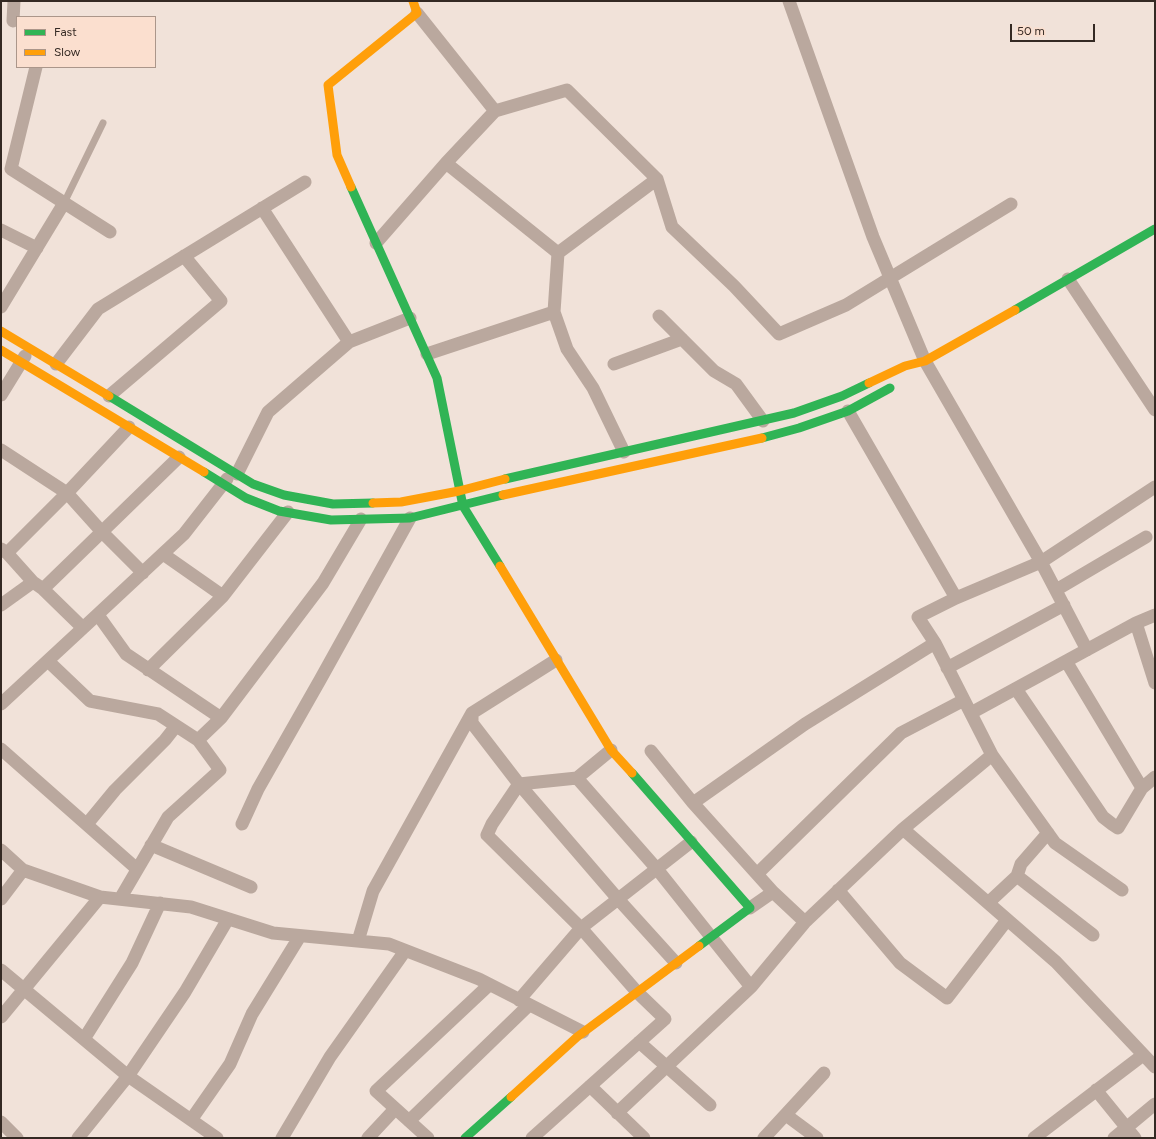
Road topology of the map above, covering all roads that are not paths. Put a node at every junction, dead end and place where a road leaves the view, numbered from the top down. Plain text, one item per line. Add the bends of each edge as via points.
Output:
1 (14, 1) edge
2 (789, 1) edge
3 (415, 7) edge
4 (10, 21) edge
5 (36, 68) edge
6 (496, 111) junction
7 (103, 123) dead end
8 (446, 163) junction
9 (657, 179) junction
10 (306, 182) dead end
11 (64, 202) junction
12 (1011, 204) dead end
13 (262, 208) junction
14 (1155, 229) edge
15 (1, 230) edge
16 (110, 232) dead end
17 (376, 243) junction
18 (37, 248) junction
19 (558, 253) junction
20 (184, 256) junction
21 (890, 278) junction
22 (1068, 279) junction
23 (1, 308) edge
24 (554, 312) junction
25 (659, 316) dead end
26 (410, 318) junction
27 (1, 331) edge
28 (682, 339) junction
29 (349, 342) junction
30 (30, 348) junction
31 (1, 350) edge
32 (426, 354) junction
33 (924, 361) junction
34 (22, 362) junction
35 (56, 364) junction
36 (614, 364) dead end
37 (911, 376) dead end
38 (899, 383) dead end
39 (1, 395) edge
40 (109, 396) junction
41 (1155, 410) edge
42 (848, 411) junction
43 (763, 421) junction
44 (129, 427) junction
45 (1, 450) edge
46 (624, 452) junction
47 (179, 457) junction
48 (234, 472) junction
49 (527, 473) junction
50 (224, 485) junction
51 (1155, 487) edge
52 (531, 488) junction
53 (459, 490) junction
54 (67, 493) junction
55 (463, 506) junction
56 (288, 512) junction
57 (410, 518) junction
58 (361, 519) junction
59 (102, 532) junction
60 (1146, 537) dead end
61 (4, 551) edge
62 (163, 554) junction
63 (1042, 562) junction
64 (143, 573) junction
65 (38, 585) junction
66 (1056, 590) junction
67 (223, 596) junction
68 (956, 598) junction
69 (1, 605) edge
70 (1064, 605) junction
71 (98, 615) junction
72 (1155, 615) edge
73 (1136, 623) junction
74 (83, 628) junction
75 (935, 643) junction
76 (1087, 650) junction
77 (556, 660) junction
78 (48, 661) junction
79 (1066, 661) junction
80 (947, 668) junction
81 (148, 670) junction
82 (1155, 683) edge
83 (1016, 689) junction
84 (964, 700) junction
85 (1, 703) edge
86 (472, 713) junction
87 (971, 713) junction
88 (220, 718) junction
89 (176, 726) junction
90 (198, 740) junction
91 (1, 749) edge
92 (611, 750) junction
93 (651, 751) dead end
94 (992, 755) junction
95 (577, 778) junction
96 (1155, 778) edge
97 (519, 784) junction
98 (1142, 788) junction
99 (693, 803) junction
100 (87, 824) junction
101 (242, 824) dead end
102 (903, 829) junction
103 (1048, 833) junction
104 (691, 842) junction
105 (151, 845) junction
106 (1, 850) edge
107 (137, 869) junction
108 (657, 869) junction
109 (23, 870) junction
110 (757, 874) junction
111 (1017, 876) junction
112 (251, 887) dead end
113 (838, 890) junction
114 (1122, 890) dead end
115 (773, 892) junction
116 (100, 897) junction
117 (1, 899) edge
118 (120, 899) junction
119 (618, 899) junction
120 (160, 903) junction
121 (988, 903) junction
122 (750, 908) junction
123 (228, 919) junction
124 (1008, 920) junction
125 (804, 922) junction
126 (581, 928) junction
127 (1093, 935) dead end
128 (300, 936) junction
129 (712, 936) junction
130 (358, 941) junction
131 (405, 951) junction
132 (676, 963) junction
133 (1, 970) edge
134 (489, 985) junction
135 (751, 987) junction
136 (24, 990) junction
137 (637, 992) junction
138 (524, 1002) junction
139 (1, 1017) edge
140 (583, 1032) junction
141 (84, 1039) junction
142 (639, 1042) junction
143 (1143, 1055) junction
144 (667, 1066) junction
145 (1155, 1067) edge
146 (824, 1073) dead end
147 (128, 1076) junction
148 (590, 1086) junction
149 (1096, 1090) junction
150 (1155, 1104) edge
151 (710, 1105) dead end
152 (395, 1109) junction
153 (618, 1113) junction
154 (786, 1115) junction
155 (191, 1120) junction
156 (409, 1121) junction
157 (1, 1122) edge
158 (1126, 1128) junction
159 (17, 1138) edge
160 (78, 1138) edge
161 (217, 1138) edge
162 (282, 1138) edge
163 (368, 1138) edge
164 (428, 1138) edge
165 (465, 1138) edge
166 (532, 1138) edge
167 (644, 1138) edge
168 (764, 1138) edge
169 (817, 1138) edge
170 (1034, 1138) edge
171 (1114, 1138) edge
172 (1135, 1138) edge

1 - 4 street
2 - 21 street
3 - 6 street
3 - 17 main road via 328,85 337,155
5 - 11 street via 11,169
6 - 8 street
6 - 9 street via 567,90
7 - 11 lane
8 - 17 street
8 - 19 street
9 - 19 street
9 - 21 street via 672,227 734,286 779,334 846,305
10 - 13 street
11 - 16 street
11 - 18 street
12 - 21 street
13 - 20 street
13 - 29 street
14 - 22 main road
15 - 18 street
17 - 26 main road
18 - 23 street
19 - 24 street
20 - 35 street via 98,309
20 - 40 street via 220,301
21 - 33 street
22 - 33 main road
22 - 41 street
24 - 32 street
24 - 46 street via 566,350 593,388
25 - 28 street
26 - 29 street
26 - 32 main road
27 - 30 main road
28 - 36 street
28 - 43 street via 714,371 736,384
29 - 48 street via 268,412
30 - 34 street
30 - 35 main road
31 - 34 main road
32 - 53 main road via 438,378
33 - 37 main road
33 - 43 main road via 905,366 842,396
33 - 63 street
34 - 39 street
34 - 44 main road
35 - 40 main road
38 - 42 main road
40 - 48 main road
42 - 52 main road via 767,437
42 - 68 street
43 - 46 main road
44 - 47 main road
44 - 54 street
45 - 54 street
46 - 49 main road
47 - 50 main road
47 - 59 street
48 - 50 street
48 - 53 main road via 254,484 284,495 333,504 401,502
49 - 52 main road
49 - 53 main road
50 - 56 main road via 246,498
50 - 62 street via 184,534
51 - 63 street
52 - 55 main road
53 - 55 main road
54 - 59 street
54 - 61 street
55 - 57 main road
55 - 77 main road
56 - 58 main road via 332,520
56 - 67 street
57 - 58 main road
57 - 101 street via 258,789
58 - 88 street via 323,583
59 - 64 street
59 - 65 street
60 - 66 street
61 - 65 street
62 - 64 street
62 - 67 street
63 - 66 street
63 - 68 street
64 - 71 street
65 - 69 street
65 - 74 street
66 - 70 street
67 - 81 street
68 - 75 street via 918,617
70 - 76 street
70 - 80 street
71 - 74 street
71 - 81 street via 126,654
72 - 73 street
73 - 76 street
73 - 82 street
74 - 78 street
75 - 80 street
75 - 99 street via 805,724
76 - 79 street
77 - 86 street
77 - 92 main road
78 - 85 street
78 - 89 street via 90,701 158,714
79 - 83 street
79 - 98 street
80 - 84 street
81 - 88 street
83 - 87 street
83 - 98 street via 1103,817 1118,828
84 - 87 street
84 - 110 street via 901,733
86 - 97 street via 472,724
86 - 130 street via 373,891
87 - 94 street
88 - 90 street
89 - 90 street
89 - 100 street via 115,790
90 - 105 street via 220,770 168,817
91 - 100 street
92 - 95 street
92 - 104 main road
93 - 99 street
94 - 102 street
94 - 103 street
95 - 97 street
95 - 108 street
96 - 98 street
97 - 119 street
97 - 126 street via 487,834
99 - 110 street
100 - 107 street
102 - 113 street
102 - 121 street
103 - 111 street via 1021,864
103 - 114 street via 1055,843
104 - 108 street
104 - 122 main road
105 - 107 street
105 - 112 street
106 - 109 street
107 - 118 street
108 - 119 street
108 - 129 street
109 - 116 street
109 - 117 street
110 - 115 street
111 - 121 street
111 - 127 street
113 - 124 street via 900,963 947,998
113 - 125 street
115 - 122 street
115 - 125 street
116 - 118 street
116 - 136 street
118 - 120 street
119 - 126 street
119 - 132 street
120 - 123 street via 191,907
120 - 141 street via 132,963
121 - 124 street
122 - 129 main road
123 - 128 street via 273,933
123 - 147 street via 185,992
124 - 143 street via 1056,962
125 - 135 street
126 - 137 street
126 - 138 street
128 - 130 street
128 - 155 street via 252,1014 230,1064
129 - 132 main road
129 - 135 street
130 - 131 street via 389,944
131 - 134 street
131 - 162 street via 330,1057
132 - 137 main road
133 - 136 street
134 - 138 street
134 - 152 street via 376,1091
135 - 144 street
136 - 139 street
136 - 141 street
137 - 140 main road
137 - 142 street via 665,1019
138 - 140 street
138 - 156 street
140 - 165 main road
141 - 147 street
142 - 144 street
142 - 148 street
143 - 145 street
143 - 149 street
144 - 151 street
144 - 153 street
146 - 154 street
147 - 155 street
147 - 160 street
148 - 153 street
148 - 166 street
149 - 158 street
149 - 170 street
150 - 158 street
152 - 156 street
152 - 163 street
153 - 167 street
154 - 168 street
154 - 169 street
155 - 161 street
156 - 164 street
157 - 159 street
158 - 171 street
158 - 172 street

